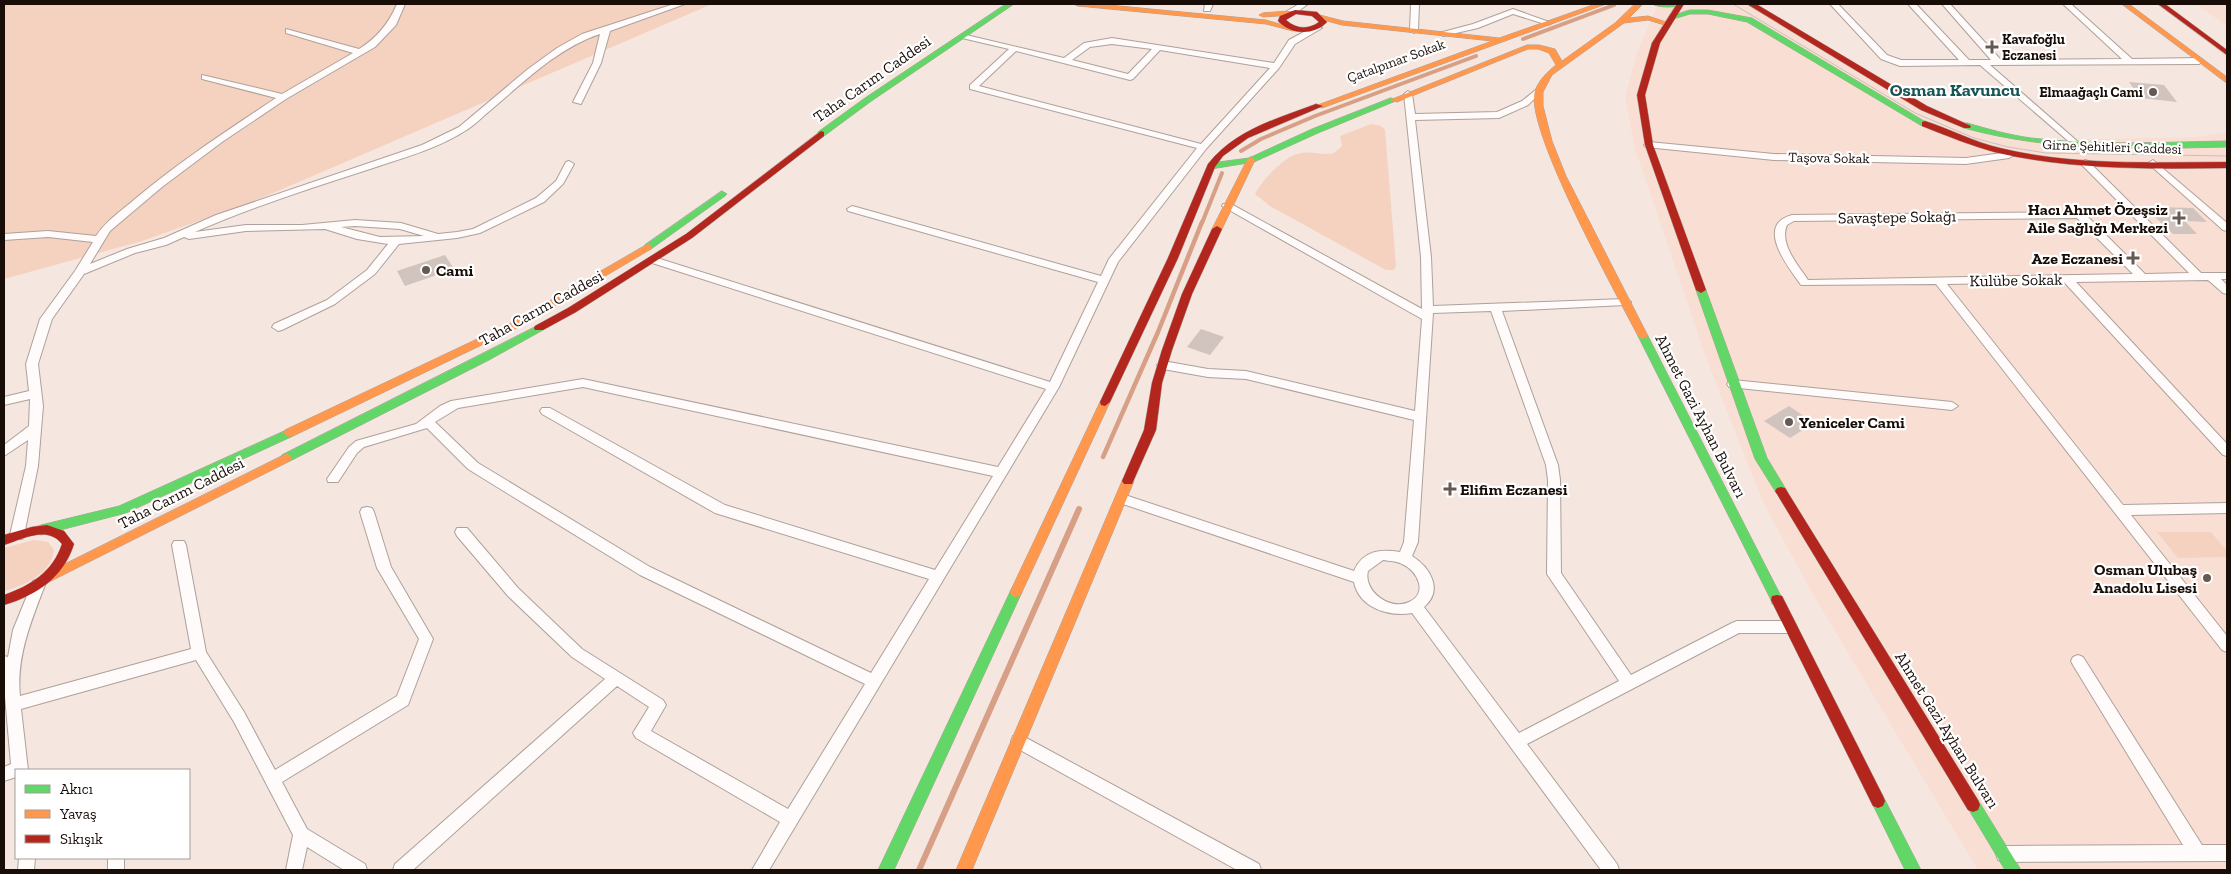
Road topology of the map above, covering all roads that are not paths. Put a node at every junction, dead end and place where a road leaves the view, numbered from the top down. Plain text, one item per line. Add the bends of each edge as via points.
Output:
1 (401, 4) edge
2 (681, 4) edge
3 (1010, 4) edge
4 (1078, 4) edge
5 (1153, 4) edge
6 (1304, 4) edge
7 (1311, 4) edge
8 (1415, 4) edge
9 (1602, 4) edge
10 (1639, 4) edge
11 (1656, 4) edge
12 (1680, 4) edge
13 (1751, 4) edge
14 (1834, 4) edge
15 (1912, 4) edge
16 (1946, 4) edge
17 (2068, 4) edge
18 (2126, 4) edge
19 (2160, 4) edge
20 (1208, 6) edge
21 (983, 8) dead end
22 (1290, 13) junction
23 (1670, 20) junction
24 (1318, 22) junction
25 (1622, 22) junction
26 (1548, 23) junction
27 (606, 28) junction
28 (1293, 28) junction
29 (1414, 30) junction
30 (290, 31) dead end
31 (1443, 33) junction
32 (964, 36) junction
33 (1502, 39) junction
34 (1292, 42) junction
35 (1158, 47) junction
36 (1015, 48) junction
37 (1478, 48) junction
38 (360, 52) junction
39 (2227, 53) edge
40 (906, 59) dead end
41 (1065, 61) junction
42 (2199, 61) junction
43 (1999, 62) junction
44 (2130, 62) junction
45 (1967, 63) junction
46 (1983, 63) junction
47 (1560, 65) junction
48 (1276, 66) junction
49 (2209, 68) junction
50 (205, 77) dead end
51 (2227, 81) edge
52 (1538, 91) junction
53 (1408, 94) junction
54 (2227, 94) edge
55 (283, 97) junction
56 (578, 102) dead end
57 (1410, 117) junction
58 (2227, 138) edge
59 (2074, 143) junction
60 (2211, 144) junction
61 (2227, 144) edge
62 (1648, 145) junction
63 (1203, 147) junction
64 (2009, 155) junction
65 (1251, 160) junction
66 (2085, 163) junction
67 (2153, 163) junction
68 (569, 164) dead end
69 (2227, 165) edge
70 (1188, 166) junction
71 (1211, 166) junction
72 (730, 188) dead end
73 (1227, 206) junction
74 (852, 209) dead end
75 (324, 226) junction
76 (2227, 228) edge
77 (4, 237) edge
78 (438, 237) junction
79 (100, 240) junction
80 (162, 242) junction
81 (395, 242) junction
82 (653, 260) junction
83 (80, 272) junction
84 (2227, 276) edge
85 (2199, 277) junction
86 (2212, 277) junction
87 (2143, 278) junction
88 (2068, 279) junction
89 (1104, 280) junction
90 (1939, 281) junction
91 (1805, 283) joint
92 (2227, 291) edge
93 (1625, 302) junction
94 (1495, 307) junction
95 (1428, 314) junction
96 (278, 327) dead end
97 (1163, 365) junction
98 (1733, 384) junction
99 (1053, 387) junction
100 (36, 393) junction
101 (4, 401) edge
102 (1952, 406) dead end
103 (546, 411) dead end
104 (1420, 417) junction
105 (428, 422) junction
106 (35, 428) junction
107 (4, 451) edge
108 (2227, 452) edge
109 (1002, 473) junction
110 (333, 479) dead end
111 (1122, 499) junction
112 (2227, 508) edge
113 (2120, 510) junction
114 (368, 512) dead end
115 (41, 530) junction
116 (462, 532) dead end
117 (17, 535) junction
118 (4, 540) edge
119 (178, 545) dead end
120 (1405, 558) junction
121 (938, 576) junction
122 (1359, 578) junction
123 (43, 581) junction
124 (4, 600) edge
125 (1415, 606) junction
126 (1790, 627) junction
127 (2227, 646) edge
128 (199, 653) junction
129 (2078, 661) dead end
130 (4, 662) edge
131 (616, 678) junction
132 (10, 682) junction
133 (873, 682) junction
134 (1629, 684) junction
135 (13, 705) junction
136 (1019, 741) junction
137 (1514, 743) junction
138 (20, 769) edge
139 (272, 780) junction
140 (790, 819) junction
141 (301, 834) junction
142 (2197, 853) junction
143 (2227, 853) edge
144 (2004, 854) junction
145 (294, 870) edge
146 (359, 870) edge
147 (401, 870) edge
148 (760, 870) edge
149 (886, 870) edge
150 (964, 870) edge
151 (1253, 870) edge
152 (1611, 870) edge
153 (1913, 870) edge
154 (2013, 870) edge

1 - 38 street via 392,23 372,45
2 - 27 street
3 - 32 main road, Taha Carım Caddesi
4 - 28 main road via 1266,22
5 - 20 main road
6 - 22 street
7 - 24 street
8 - 29 street
9 - 26 main road, Çatalpınar Sokak
10 - 25 main road
11 - 12 main road, Ahmet Gazi Ayhan Bulvarı
12 - 23 main road, Ahmet Gazi Ayhan Bulvarı
13 - 59 main road, Girne Şehitleri Caddesi via 1902,96 1945,118 2015,139
14 - 45 street via 1890,60 1900,63
15 - 45 street
16 - 43 street
17 - 44 street
18 - 42 main road
19 - 39 main road
20 - 22 main road via 1266,15
21 - 40 main road, Taha Carım Caddesi via 980,13
22 - 24 main road via 1302,11
22 - 28 main road via 1282,21
23 - 25 main road via 1648,18
23 - 62 main road, Ahmet Gazi Ayhan Bulvarı via 1656,43 1641,95
23 - 64 main road, Girne Şehitleri Caddesi via 1684,13 1707,12 1746,19 1914,119 1966,142
24 - 28 main road via 1306,30
24 - 29 main road
24 - 34 street
24 - 37 main road
25 - 47 main road
26 - 31 street via 1513,11 1475,26
26 - 33 main road, Çatalpınar Sokak
27 - 56 street via 597,63
27 - 80 street via 560,50 462,129 433,143 228,214
28 - 34 street
29 - 31 main road
30 - 38 street
31 - 33 main road
32 - 36 street
32 - 82 main road, Taha Carım Caddesi via 866,99 689,236
33 - 37 main road, Çatalpınar Sokak
34 - 48 street
35 - 41 street via 1112,41 1087,45
35 - 41 street via 1130,76
35 - 48 street
36 - 41 street
36 - 63 street via 973,87
37 - 71 main road, Çatalpınar Sokak via 1276,122 1229,145
38 - 55 street
42 - 44 street
42 - 49 main road
43 - 44 street
43 - 46 street
45 - 46 street
46 - 59 street
47 - 52 main road via 1543,80
47 - 53 main road via 1552,51 1527,47
48 - 63 street
49 - 51 main road
49 - 54 main road via 2218,88
50 - 55 street
52 - 57 street via 1525,103 1499,115
52 - 93 main road, Ahmet Gazi Ayhan Bulvarı via 1549,142
53 - 57 street
53 - 65 main road
55 - 79 street via 158,185 106,229
57 - 95 street via 1426,257
58 - 60 main road
59 - 60 main road, Girne Şehitleri Caddesi
60 - 61 main road, Girne Şehitleri Caddesi
62 - 64 street, Taşova Sokak via 1774,157 1966,161
62 - 98 main road, Ahmet Gazi Ayhan Bulvarı
63 - 70 street
64 - 66 main road, Girne Şehitleri Caddesi via 2048,162
65 - 71 main road
65 - 73 main road
66 - 67 main road, Girne Şehitleri Caddesi
66 - 85 street
67 - 69 main road, Girne Şehitleri Caddesi
67 - 76 street
68 - 78 street via 560,182 540,200 476,231
70 - 71 street
70 - 89 street via 1113,260
71 - 149 main road, Çatalpınar Sokak via 1174,258
72 - 115 main road, Taha Carım Caddesi via 654,243 515,325 122,510
73 - 95 street
73 - 97 main road
74 - 89 street
75 - 78 street via 354,222 401,226
75 - 80 street via 246,228
75 - 81 street via 369,240
77 - 79 street via 48,234
78 - 81 street
79 - 83 street
80 - 83 street
81 - 96 street via 372,272 338,297
82 - 99 street
82 - 123 main road, Taha Carım Caddesi via 485,358
83 - 100 street via 46,319 32,364
84 - 86 street, Kulübe Sokak
85 - 86 street, Kulübe Sokak
85 - 87 street, Kulübe Sokak
86 - 92 street
87 - 88 street, Kulübe Sokak
87 - 91 street, Savaştepe Sokağı via 2080,215 1792,218 1781,226 1780,236
88 - 90 street, Kulübe Sokak
88 - 108 street
89 - 99 street
90 - 91 street, Kulübe Sokak
90 - 113 street
93 - 94 street
93 - 126 main road, Ahmet Gazi Ayhan Bulvarı
94 - 95 street
94 - 134 street via 1552,465 1554,574
95 - 104 street
97 - 104 street via 1208,373 1246,375
97 - 111 main road via 1150,430
98 - 102 street
98 - 144 main road, Ahmet Gazi Ayhan Bulvarı via 1760,459
99 - 109 street
100 - 101 street
100 - 106 street
103 - 121 street via 720,509
104 - 120 street via 1411,542
105 - 109 street via 444,409 468,400 583,383
105 - 110 street via 410,431 360,444 352,450
105 - 133 street via 473,466 645,571
106 - 107 street
106 - 117 street via 32,466
109 - 121 street
111 - 122 street
111 - 136 main road
112 - 113 street
113 - 127 street
114 - 139 street via 384,568 426,639 403,700
115 - 117 main road, Taha Carım Caddesi
115 - 123 main road via 60,534 68,544 64,560
116 - 131 street via 513,592 577,653
117 - 118 main road, Taha Carım Caddesi
119 - 128 street
120 - 122 street via 1389,555 1374,558 1366,563
120 - 125 street via 1416,564 1428,580 1425,598
121 - 133 street
122 - 125 street via 1361,587 1375,602 1397,609
123 - 124 main road, Taha Carım Caddesi
123 - 132 street via 20,630
125 - 137 street
126 - 134 street via 1736,627
126 - 153 main road, Ahmet Gazi Ayhan Bulvarı
128 - 135 street
128 - 139 street via 239,717
129 - 142 street
130 - 132 street
131 - 140 street via 658,705 641,733
131 - 147 street
132 - 135 street
133 - 140 street
134 - 137 street
135 - 138 street
136 - 150 main road
136 - 151 street
137 - 152 street
139 - 141 street
140 - 148 street
141 - 145 street
141 - 146 street
142 - 143 street
142 - 144 street
144 - 154 main road, Ahmet Gazi Ayhan Bulvarı

